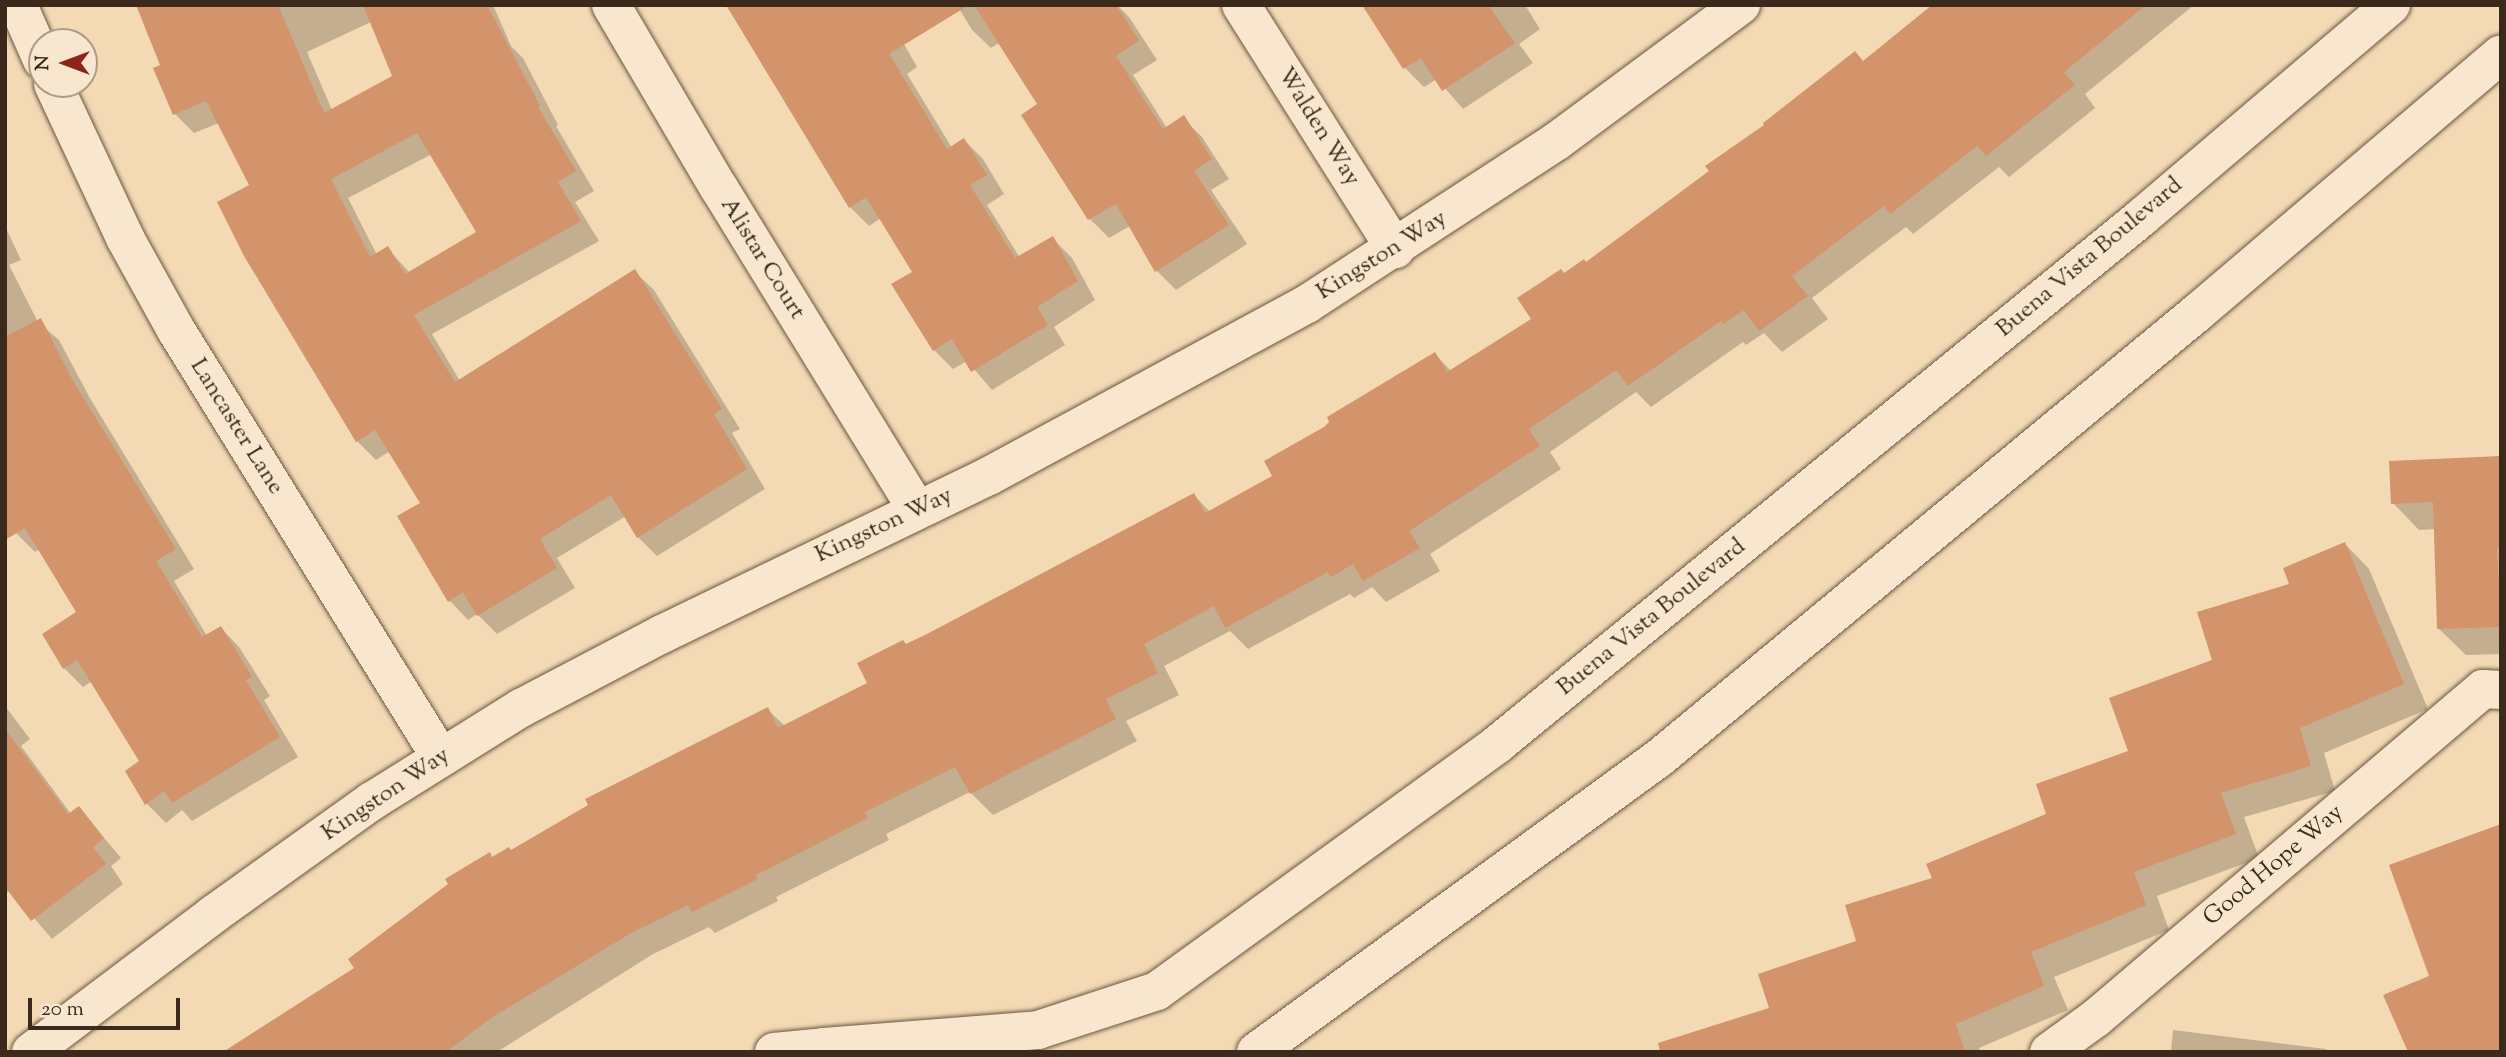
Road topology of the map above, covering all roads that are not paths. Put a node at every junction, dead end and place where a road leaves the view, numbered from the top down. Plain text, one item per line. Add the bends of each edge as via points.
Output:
1 (18, 5) edge
2 (611, 5) edge
3 (1241, 5) edge
4 (1741, 5) edge
5 (2391, 5) edge
6 (28, 28) edge
7 (2501, 54) edge
8 (60, 98) edge
9 (1395, 248) junction
10 (917, 510) junction
11 (2501, 690) edge
12 (441, 758) junction
13 (2097, 1035) edge
14 (836, 1049) edge
15 (31, 1052) edge
16 (774, 1052) edge
17 (1256, 1052) edge
18 (2049, 1052) edge

1 - 6 street
2 - 10 street, Alistar Court
3 - 9 street, Walden Way
4 - 9 street, Kingston Way via 1556,141
5 - 14 street, Buena Vista Boulevard via 2141,217 1499,743 1157,991 1038,1030
7 - 17 street via 2197,313 1658,759
8 - 12 street, Lancaster Lane via 125,238 176,330
9 - 10 street, Kingston Way via 1307,304 1136,398
10 - 12 street, Kingston Way via 662,634 521,708
11 - 13 street, Good Hope Way via 2483,689
12 - 15 street, Kingston Way via 372,801 214,914
13 - 18 street, Good Hope Way
14 - 16 street, Buena Vista Boulevard

